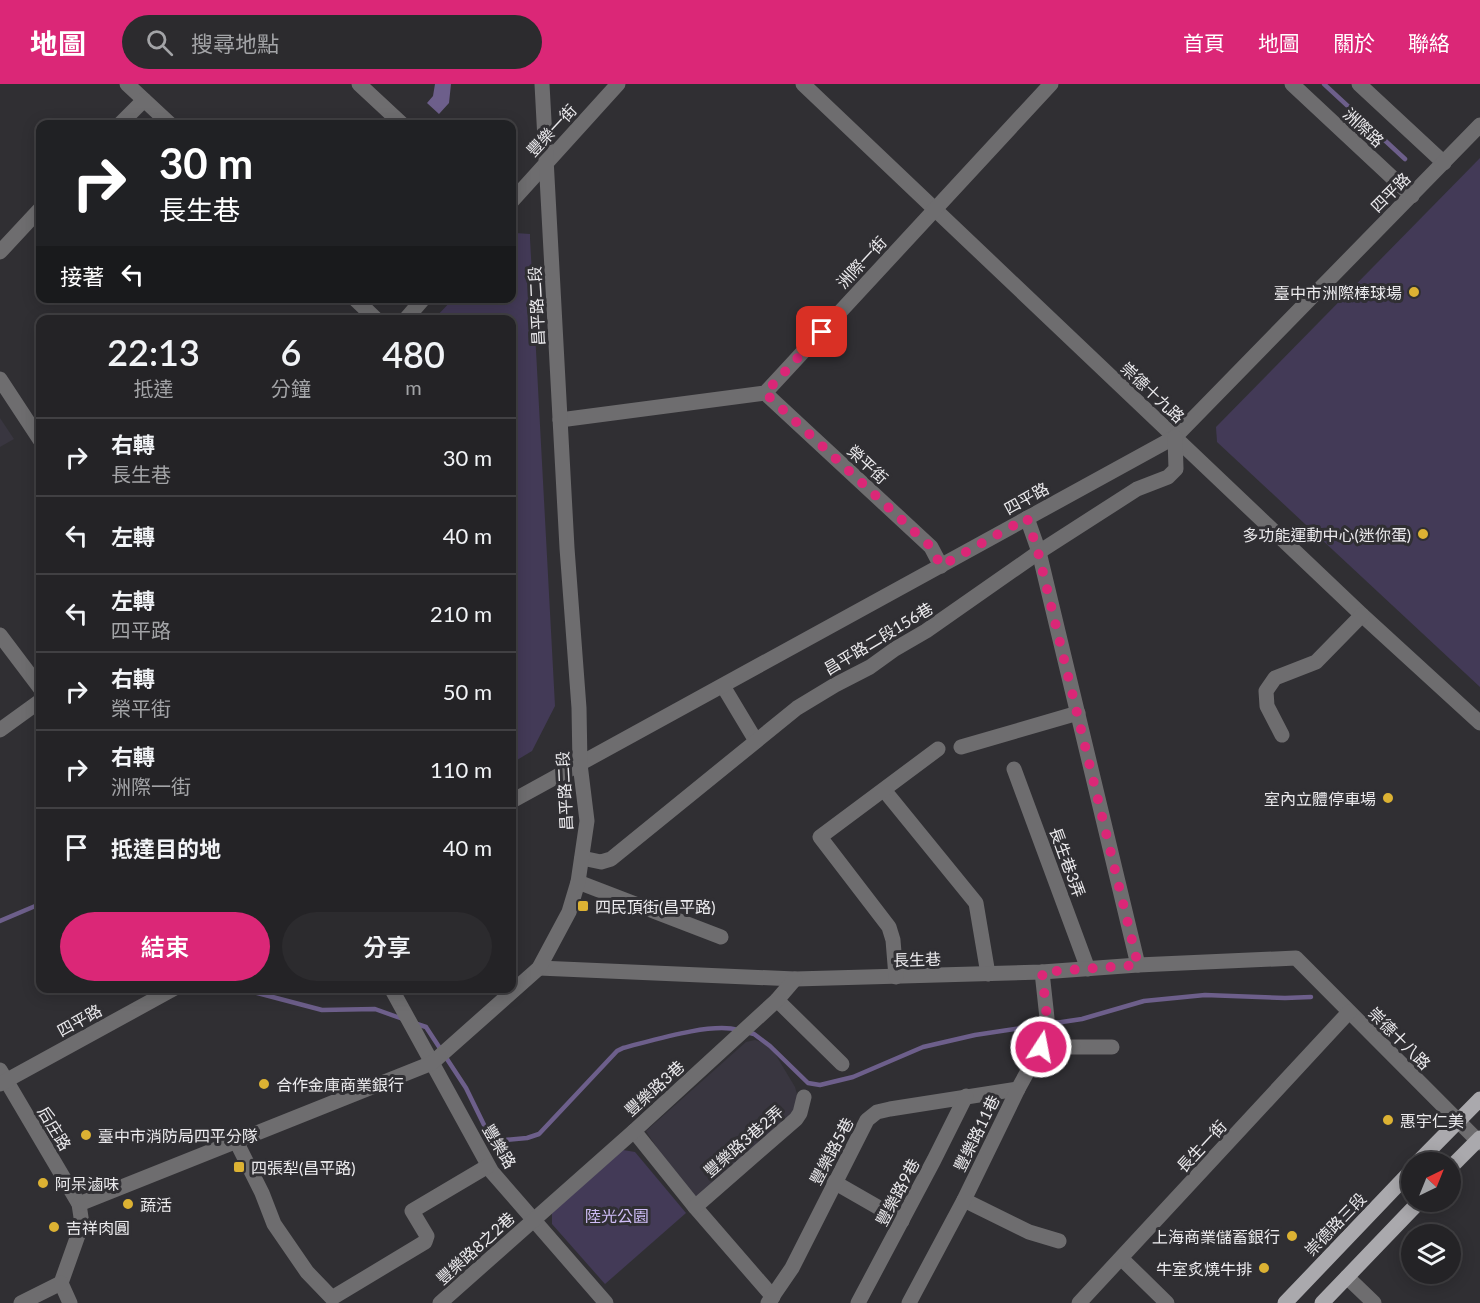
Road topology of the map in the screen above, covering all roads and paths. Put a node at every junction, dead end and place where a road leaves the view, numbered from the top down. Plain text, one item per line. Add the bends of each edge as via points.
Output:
1 (127, 84) edge
2 (358, 84) edge
3 (542, 84) edge
4 (618, 84) edge
5 (803, 84) edge
6 (1051, 84) edge
7 (1292, 84) edge
8 (1359, 84) edge
9 (144, 100) junction
10 (124, 120) edge
11 (166, 120) edge
12 (398, 120) edge
13 (1480, 125) edge
14 (547, 161) junction
15 (1444, 163) junction
16 (516, 196) edge
17 (1412, 196) junction
18 (934, 209) junction
19 (36, 213) edge
20 (0, 252) edge
21 (359, 303) edge
22 (420, 303) edge
23 (372, 315) edge
24 (409, 315) edge
25 (0, 379) edge
26 (765, 393) junction
27 (560, 420) junction
28 (36, 434) edge
29 (1175, 437) junction
30 (1027, 518) junction
31 (1038, 552) junction
32 (941, 566) junction
33 (1362, 615) junction
34 (0, 635) edge
35 (36, 683) edge
36 (723, 686) junction
37 (36, 704) edge
38 (1078, 713) junction
39 (1480, 723) edge
40 (0, 730) edge
41 (1282, 735) dead end
42 (756, 741) junction
43 (961, 747) dead end
44 (938, 749) dead end
45 (580, 764) junction
46 (1014, 769) dead end
47 (884, 790) junction
48 (516, 799) edge
49 (582, 858) junction
50 (578, 882) junction
51 (722, 937) dead end
52 (1296, 958) joint
53 (1138, 965) junction
54 (539, 968) junction
55 (1088, 969) junction
56 (1042, 972) junction
57 (988, 974) junction
58 (896, 977) junction
59 (795, 979) junction
60 (516, 988) edge
61 (165, 993) edge
62 (394, 993) edge
63 (511, 993) edge
64 (777, 1000) junction
65 (1349, 1012) junction
66 (1041, 1047) junction
67 (1112, 1047) dead end
68 (432, 1063) junction
69 (842, 1064) dead end
70 (2, 1078) edge
71 (1018, 1089) junction
72 (966, 1096) junction
73 (804, 1097) dead end
74 (1480, 1099) edge
75 (1458, 1121) junction
76 (634, 1131) junction
77 (1479, 1140) edge
78 (236, 1141) junction
79 (1428, 1152) edge
80 (1461, 1157) edge
81 (488, 1166) junction
82 (834, 1182) junction
83 (1401, 1182) edge
84 (964, 1200) junction
85 (79, 1204) junction
86 (695, 1207) junction
87 (1409, 1212) edge
88 (533, 1221) junction
89 (902, 1221) junction
90 (1059, 1241) dead end
91 (1122, 1259) junction
92 (1347, 1277) junction
93 (61, 1283) junction
94 (770, 1300) edge
95 (21, 1303) edge
96 (70, 1303) edge
97 (440, 1303) edge
98 (606, 1303) edge
99 (858, 1303) edge
100 (909, 1303) edge
101 (1079, 1303) edge
102 (1167, 1303) edge
103 (1285, 1303) edge
104 (1322, 1303) edge
105 (1374, 1303) edge

1 - 9 street
2 - 12 street
3 - 14 street, 昌平路二段
4 - 14 street, 豐樂一街
5 - 18 street, 崇德十九路
6 - 18 street, 洲際一街
7 - 17 street, 洲際路
8 - 15 street, 洲際路
9 - 10 street
9 - 11 street
13 - 15 street, 四平路
14 - 16 street, 豐樂一街
14 - 27 street, 昌平路二段
15 - 17 street, 四平路
17 - 29 street, 四平路
18 - 26 street, 洲際一街
18 - 29 street, 崇德十九路
19 - 20 street
21 - 23 street
22 - 24 street
25 - 28 street
26 - 27 street
26 - 32 street, 榮平街 via 931,547
27 - 45 street, 昌平路二段
29 - 30 street, 四平路
29 - 31 street, 昌平路二段156巷 via 1176,469 1168,477 1137,489
29 - 33 street, 崇德十九路
30 - 31 street
30 - 32 street, 四平路
31 - 38 street
31 - 42 street, 昌平路二段156巷 via 926,631 797,708
32 - 36 street, 四平路
33 - 39 street, 崇德十九路
33 - 41 street via 1316,662 1275,678 1266,691 1267,706
34 - 35 street
36 - 42 street
36 - 45 street, 四平路
37 - 40 street
38 - 43 street
38 - 53 street
42 - 49 street, 昌平路二段156巷 via 611,859 601,862
44 - 47 street
45 - 48 street, 四平路
45 - 49 street, 昌平路二段 via 587,821
46 - 55 street, 長生巷3弄
47 - 57 street via 976,903
47 - 58 street via 820,837 889,927
49 - 50 street, 昌平路二段
50 - 51 street
50 - 54 street, 昌平路二段 via 569,912
52 - 53 street, 長生巷
52 - 65 street, 崇德十八路
53 - 55 street, 長生巷
54 - 59 street, 長生巷
54 - 60 street, 昌平路二段
55 - 56 street, 長生巷
56 - 57 street, 長生巷
56 - 66 street, 豐樂路11巷 via 1047,1018
57 - 58 street, 長生巷
58 - 59 street, 長生巷
59 - 64 street, 豐樂路3巷
61 - 70 street, 四平路
62 - 68 street, 豐樂路
63 - 68 street, 昌平路二段
64 - 69 street
64 - 76 street, 豐樂路3巷
65 - 75 street, 崇德十八路
65 - 91 street, 長生一街
66 - 67 street
66 - 71 street, 豐樂路11巷
68 - 78 street, 昌平路二段
68 - 81 street, 豐樂路
70 - 85 street, 后庄路
71 - 72 street, 豐樂路5巷
71 - 84 street, 豐樂路11巷
72 - 82 street, 豐樂路5巷 via 878,1112 867,1120
72 - 89 street, 豐樂路9巷
73 - 86 street, 豐樂路3巷2弄 via 796,1119
74 - 75 main road
75 - 77 street, 崇德十八路
75 - 79 main road
76 - 86 street
76 - 88 street, 豐樂路3巷
77 - 80 main road
78 - 81 street via 274,1224 307,1272 332,1298 425,1242 427,1236 412,1211
78 - 85 street, 昌平路二段
81 - 88 street, 豐樂路
82 - 89 street
82 - 94 street, 豐樂路5巷 via 792,1268
83 - 103 main road, 崇德路三段
84 - 90 street via 1029,1232
84 - 100 street, 豐樂路11巷
85 - 93 street via 82,1224
86 - 94 street
87 - 92 main road
88 - 97 street, 豐樂路8之2巷
88 - 98 street, 豐樂路
89 - 99 street, 豐樂路9巷
91 - 101 street, 長生一街
91 - 102 street
92 - 104 main road
92 - 105 street
93 - 95 street
93 - 96 street

